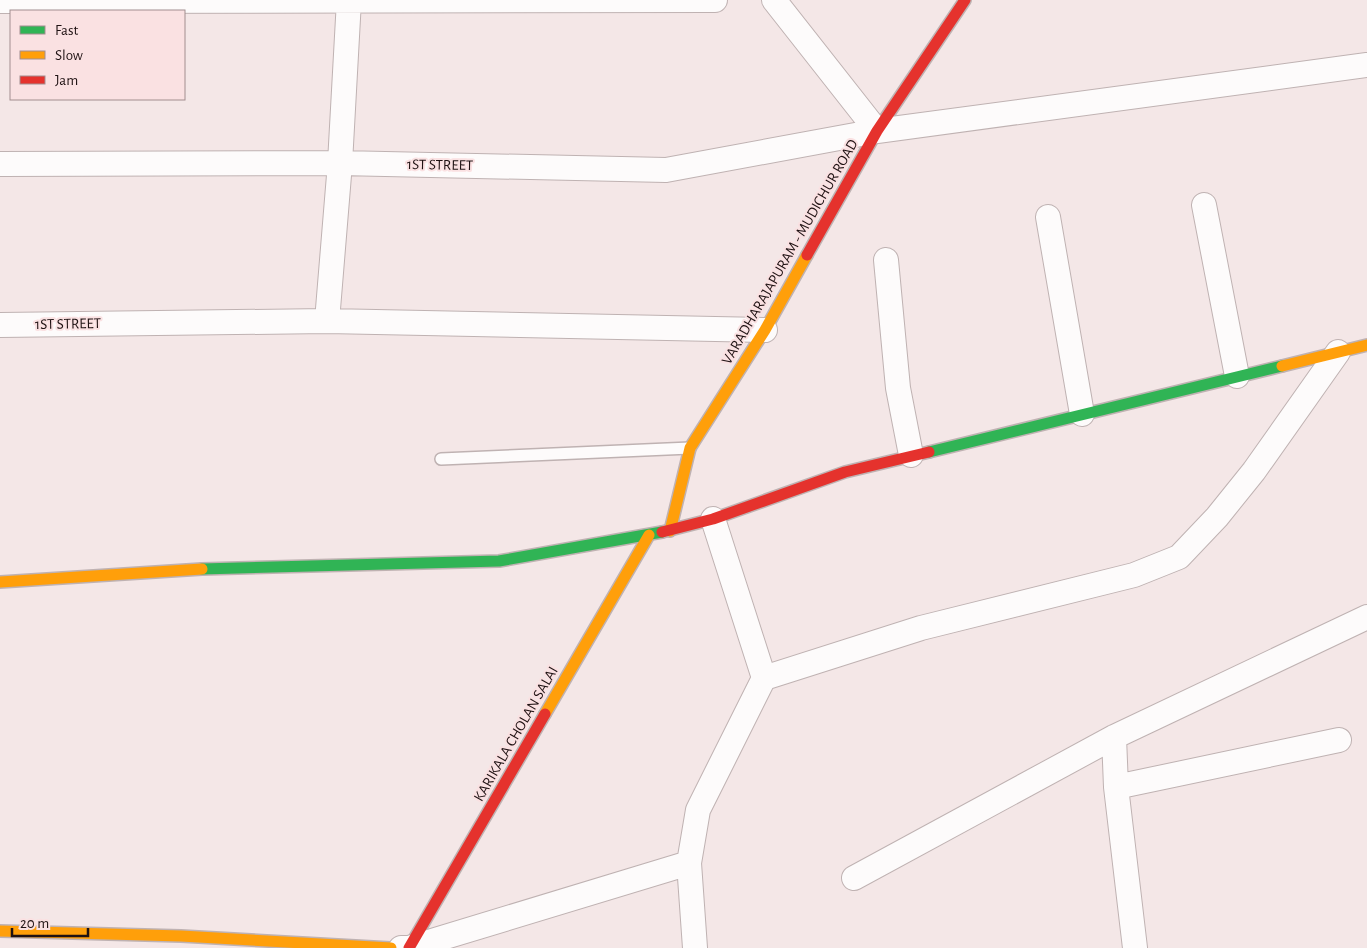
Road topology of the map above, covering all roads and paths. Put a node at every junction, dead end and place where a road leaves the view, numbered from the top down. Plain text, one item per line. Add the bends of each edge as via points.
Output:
1 (349, 0) edge
2 (715, 0) edge
3 (774, 0) edge
4 (965, 0) edge
5 (0, 1) edge
6 (479, 1) edge
7 (1367, 65) edge
8 (877, 131) junction
9 (340, 163) junction
10 (0, 164) edge
11 (1204, 205) dead end
12 (1048, 217) dead end
13 (886, 260) dead end
14 (327, 321) junction
15 (0, 325) edge
16 (765, 330) junction
17 (1367, 345) edge
18 (1338, 352) junction
19 (1237, 376) junction
20 (1082, 414) junction
21 (690, 448) junction
22 (912, 455) junction
23 (441, 459) dead end
24 (713, 519) junction
25 (670, 531) junction
26 (649, 535) junction
27 (0, 582) edge
28 (1367, 617) edge
29 (764, 678) junction
30 (1114, 737) junction
31 (1339, 740) dead end
32 (1116, 787) junction
33 (689, 863) junction
34 (854, 878) dead end
35 (0, 931) edge
36 (181, 942) edge
37 (391, 948) edge
38 (401, 948) edge
39 (409, 948) edge
40 (695, 948) edge
41 (1135, 948) edge

1 - 5 street
1 - 6 street
1 - 9 street
2 - 6 street
3 - 8 street
4 - 8 street, VARADHARAJAPURAM - MUDICHUR ROAD
7 - 8 street, 1ST STREET
8 - 9 street, 1ST STREET via 666,170
8 - 16 street, VARADHARAJAPURAM - MUDICHUR ROAD
9 - 10 street, 1ST STREET
9 - 14 street
11 - 19 street
12 - 20 street
13 - 22 street via 898,388
14 - 15 street, 1ST STREET
14 - 16 street, 1ST STREET
16 - 21 street, VARADHARAJAPURAM - MUDICHUR ROAD
17 - 18 street
18 - 19 street
18 - 29 street via 1254,471 1179,557 1134,575 921,628
19 - 20 street
20 - 22 street
21 - 23 lane
21 - 25 street, VARADHARAJAPURAM - MUDICHUR ROAD
22 - 24 street via 845,472
24 - 25 street
24 - 29 street
25 - 26 street
26 - 27 street via 500,561 231,567
26 - 39 street, KARIKALA CHOLAN SALAI
28 - 30 street
29 - 33 street via 698,810
30 - 32 street
30 - 34 street
31 - 32 street
32 - 41 street
33 - 39 street
33 - 40 street
35 - 36 street
36 - 37 street
38 - 39 street

